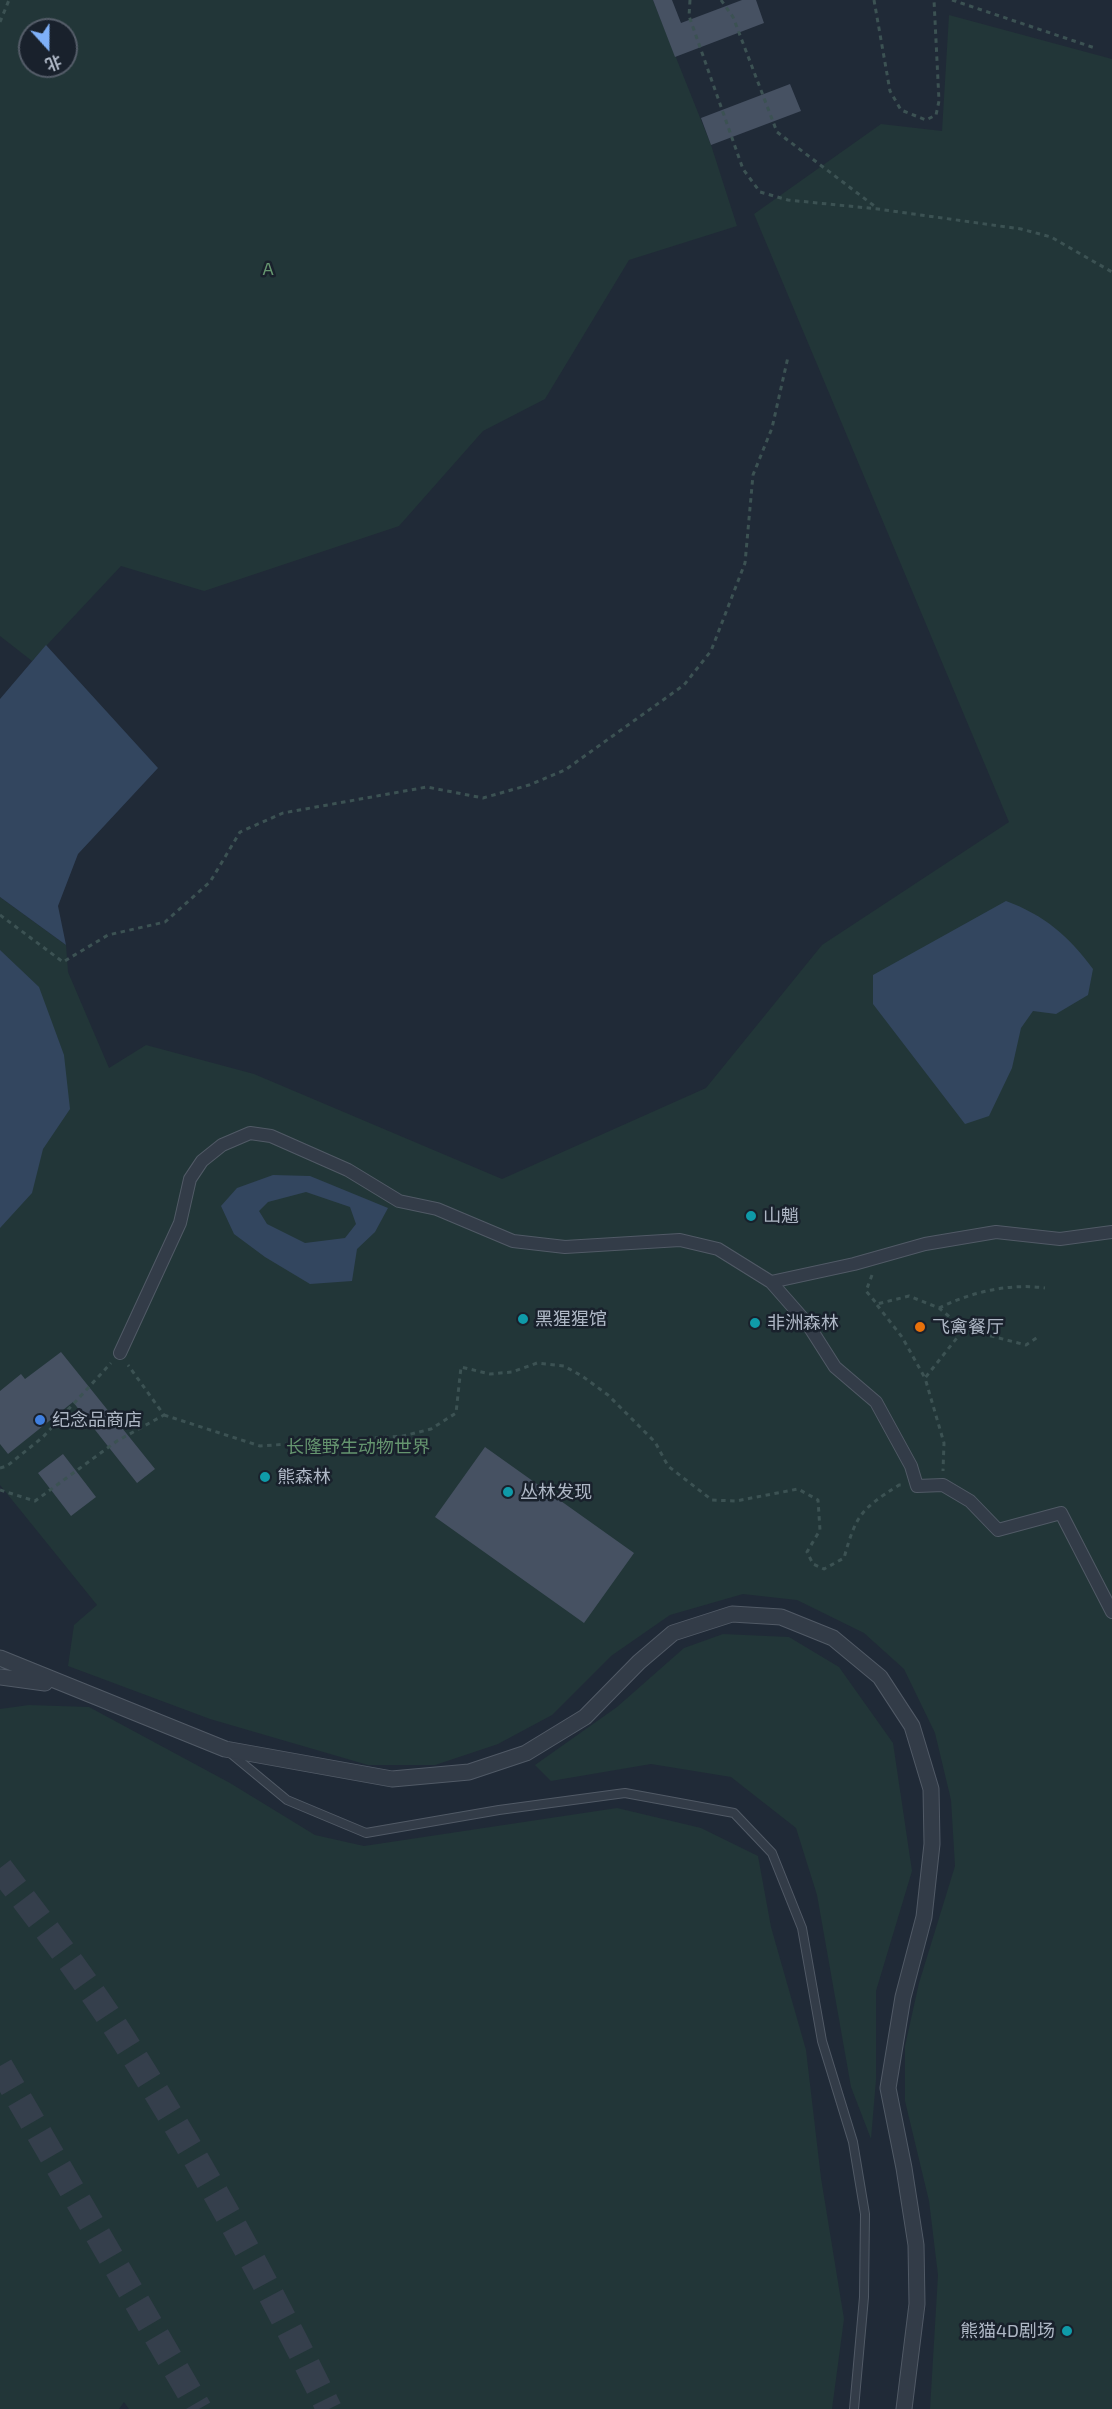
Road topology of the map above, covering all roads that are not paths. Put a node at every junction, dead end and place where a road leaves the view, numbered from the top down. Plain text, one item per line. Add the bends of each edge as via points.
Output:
1 (1112, 1232) edge
2 (771, 1282) junction
3 (120, 1353) road end
4 (1112, 1612) edge
5 (0, 1658) edge
6 (0, 1677) edge
7 (66, 1686) junction
8 (225, 1749) junction
9 (854, 2409) edge
10 (904, 2409) edge

1 - 2 street via 1060,1239 996,1232 925,1244
2 - 3 street via 718,1249 680,1240 565,1247 513,1241 436,1209 399,1201 348,1170 270,1136 250,1133 222,1145 201,1161 190,1179 180,1223
2 - 4 street via 807,1323 835,1367 876,1402 911,1466 917,1486 943,1485 970,1501 998,1530 1061,1513
5 - 7 street
6 - 7 street
7 - 8 street
8 - 9 lane via 286,1800 366,1833 625,1792 734,1813 772,1853 802,1928 822,2041 853,2142 865,2214 864,2297
8 - 10 street via 392,1779 469,1772 526,1753 585,1717 673,1633 732,1614 781,1617 833,1638 880,1677 912,1726 931,1789 932,1844 924,1917 903,1997 888,2088 916,2245 917,2304

